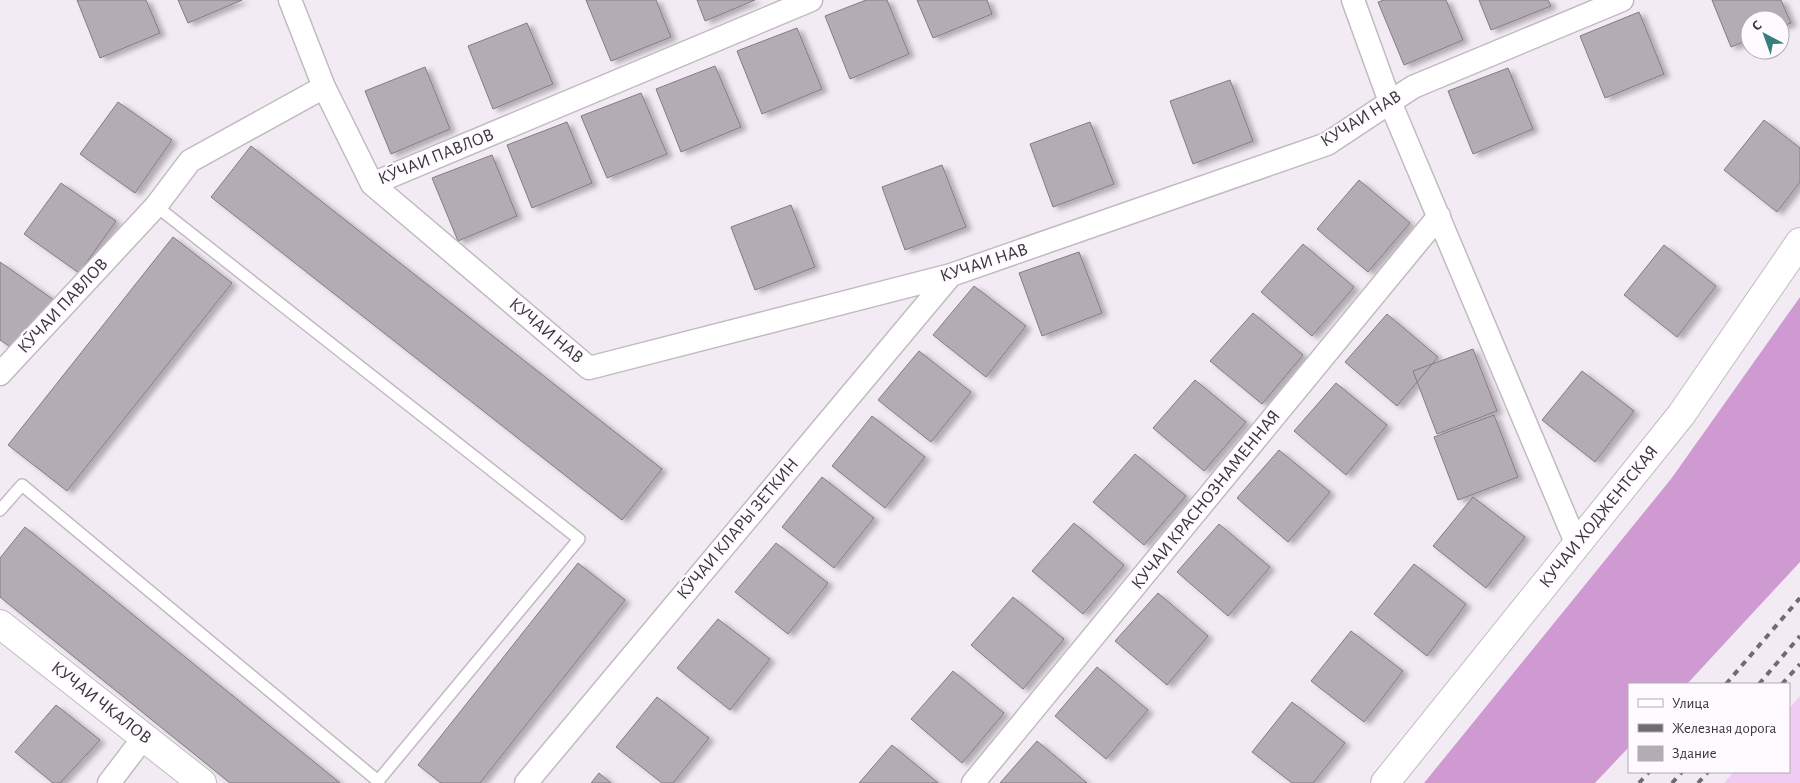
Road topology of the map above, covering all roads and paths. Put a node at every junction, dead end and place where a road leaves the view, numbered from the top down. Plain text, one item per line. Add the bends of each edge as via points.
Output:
1 (290, 0) edge
2 (812, 0) edge
3 (1353, 0) edge
4 (1622, 0) edge
5 (324, 87) junction
6 (1390, 102) junction
7 (372, 184) junction
8 (156, 206) junction
9 (1439, 216) junction
10 (1800, 242) edge
11 (951, 275) junction
12 (0, 374) edge
13 (0, 510) edge
14 (1577, 545) junction
15 (0, 624) edge
16 (144, 737) junction
17 (378, 782) edge
18 (109, 783) edge
19 (202, 783) edge
20 (526, 783) edge
21 (973, 783) edge
22 (1385, 783) edge

1 - 5 street
2 - 7 street, КӮЧАИ ПАВЛОВ
3 - 6 street
4 - 6 street, КУЧАИ НАВ via 1413,87
5 - 7 street, КӮЧАИ ПАВЛОВ
5 - 8 street, КӮЧАИ ПАВЛОВ via 190,161
6 - 9 street
6 - 11 street, КУЧАИ НАВ via 1327,144
7 - 11 street, КУЧАИ НАВ via 589,368
8 - 12 street, КӮЧАИ ПАВЛОВ
8 - 17 lane via 579,539
9 - 14 street
9 - 21 street, КУЧАИ КРАСНОЗНАМЕННАЯ
10 - 14 main road, КУЧАИ ХОДЖЕНТСКАЯ via 1681,415
11 - 20 street, КӮЧАИ КЛАРЫ ЗЕТКИН
13 - 17 lane via 22,485
14 - 22 main road, КУЧАИ ХОДЖЕНТСКАЯ
15 - 16 main road, КУЧАИ ЧКАЛОВ
16 - 18 street
16 - 19 main road, КУЧАИ ЧКАЛОВ

